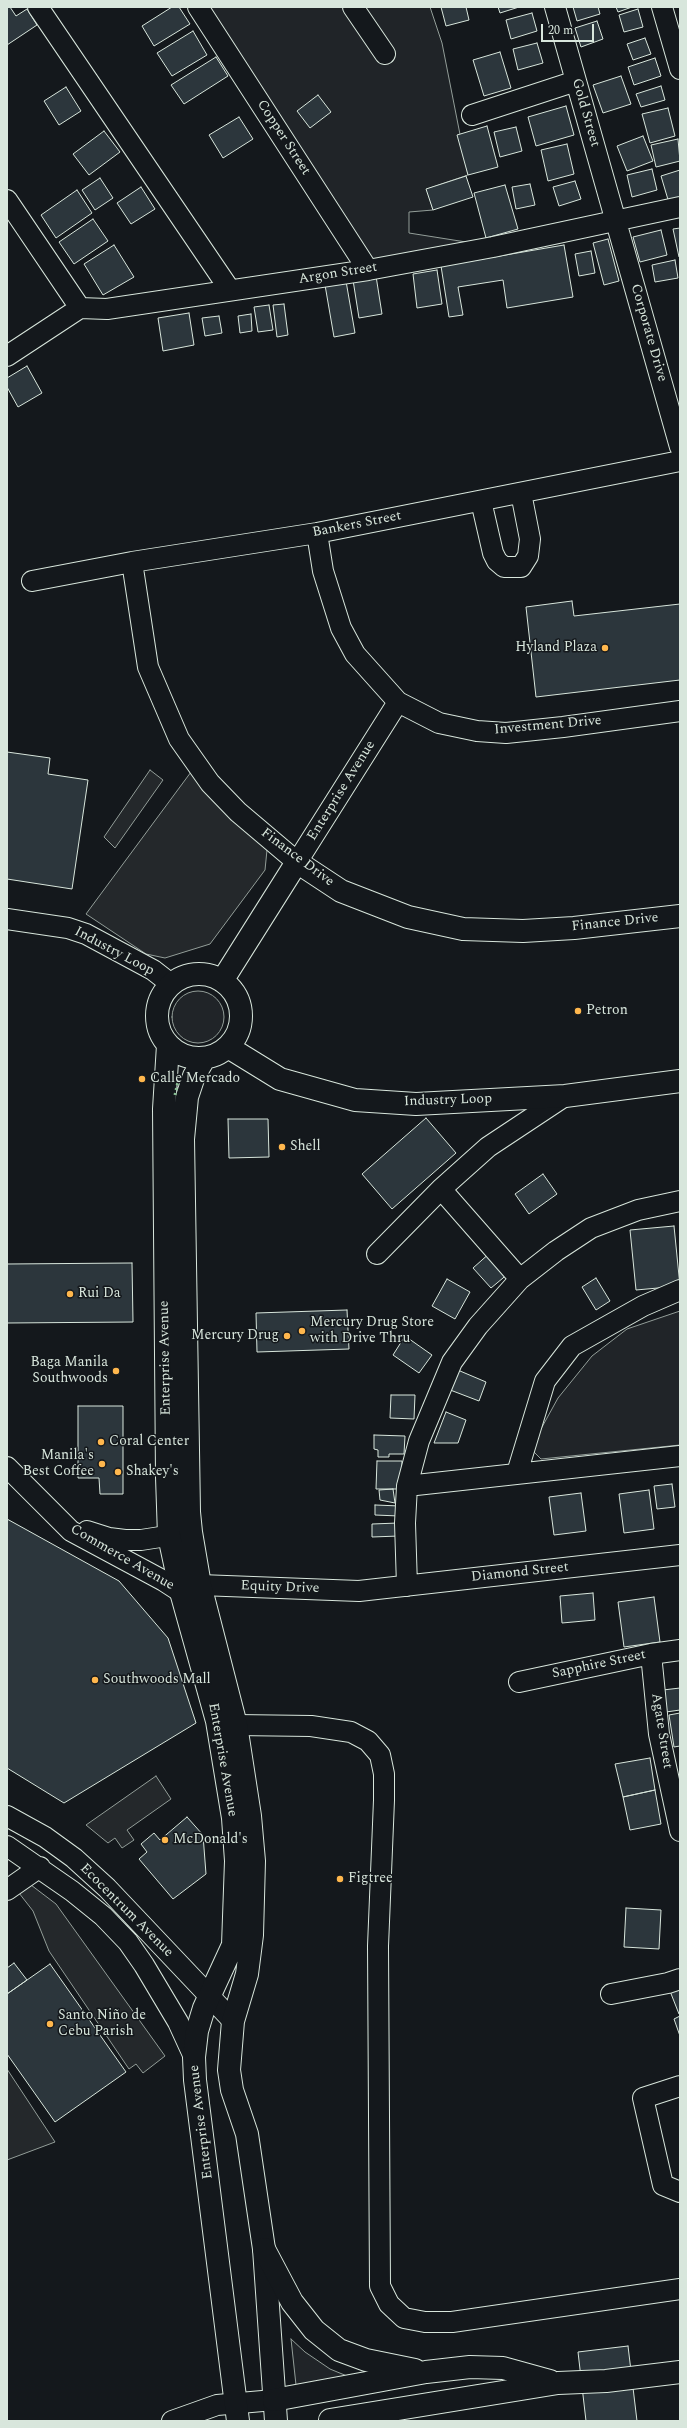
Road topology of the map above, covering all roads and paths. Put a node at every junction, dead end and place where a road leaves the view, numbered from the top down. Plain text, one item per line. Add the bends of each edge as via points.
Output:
1 (38, 7) edge
2 (198, 7) edge
3 (353, 7) edge
4 (555, 7) edge
5 (662, 7) edge
6 (385, 54) dead end
7 (680, 69) edge
8 (576, 81) junction
9 (472, 115) dead end
10 (7, 200) edge
11 (680, 207) edge
12 (615, 220) junction
13 (368, 270) junction
14 (230, 290) junction
15 (80, 308) junction
16 (7, 356) edge
17 (680, 447) edge
18 (680, 461) edge
19 (521, 493) junction
20 (481, 501) junction
21 (317, 533) junction
22 (132, 562) junction
23 (32, 581) dead end
24 (398, 702) junction
25 (680, 710) edge
26 (297, 862) junction
27 (680, 916) edge
28 (7, 919) edge
29 (222, 981) junction
30 (171, 984) junction
31 (168, 1045) junction
32 (228, 1047) junction
33 (204, 1058) junction
34 (680, 1081) edge
35 (565, 1096) junction
36 (441, 1189) junction
37 (680, 1201) edge
38 (377, 1254) dead end
39 (520, 1279) junction
40 (680, 1290) edge
41 (680, 1456) edge
42 (7, 1468) edge
43 (517, 1473) junction
44 (407, 1486) junction
45 (63, 1523) junction
46 (191, 1532) junction
47 (170, 1536) junction
48 (680, 1555) edge
49 (407, 1586) junction
50 (191, 1588) junction
51 (359, 1591) joint
52 (680, 1650) edge
53 (651, 1654) junction
54 (519, 1682) dead end
55 (236, 1725) junction
56 (7, 1816) edge
57 (680, 1831) edge
58 (7, 1846) edge
59 (40, 1867) junction
60 (7, 1890) edge
61 (680, 1979) edge
62 (611, 1994) dead end
63 (210, 1995) junction
64 (233, 2021) junction
65 (194, 2057) junction
66 (680, 2086) edge
67 (671, 2189) edge
68 (264, 2248) junction
69 (680, 2289) edge
70 (426, 2372) junction
71 (680, 2372) edge
72 (558, 2383) junction
73 (274, 2400) junction
74 (237, 2412) edge
75 (330, 2420) edge
76 (172, 2421) edge
77 (276, 2421) edge

1 - 14 street
2 - 13 street, Copper Street
3 - 6 street
4 - 8 street, Gold Street
5 - 7 street
8 - 9 street
8 - 12 street, Gold Street
10 - 15 street
11 - 12 street, Argon Street
12 - 13 street, Argon Street via 493,247
12 - 17 street, Corporate Drive
13 - 14 street, Argon Street
14 - 15 street, Argon Street via 107,309
15 - 16 street
18 - 19 street, Bankers Street
19 - 20 street, Bankers Street
19 - 20 street via 530,539 528,556 521,567 504,568 497,561
20 - 21 street, Bankers Street
21 - 22 street, Bankers Street
21 - 24 street, Investment Drive via 323,572 341,628 354,654
22 - 23 street, Bankers Street
22 - 26 street, Finance Drive via 148,667 179,740 210,783 238,812
24 - 25 street, Investment Drive via 439,723 477,731 506,733
24 - 26 street, Enterprise Avenue
26 - 27 main road, Finance Drive via 341,891 408,917 462,928 545,930
26 - 29 main road, Enterprise Avenue
28 - 30 street, Industry Loop via 68,928 86,934 153,970
29 - 30 main road via 210,975 196,974 182,977
29 - 32 main road via 230,988 240,1007 239,1029
30 - 31 main road via 164,991 157,1009 158,1028
31 - 33 main road via 188,1057
31 - 47 main road, Enterprise Avenue via 164,1109 167,1477
32 - 33 main road
32 - 35 main road, Industry Loop via 280,1079 355,1100 416,1104
33 - 46 main road, Enterprise Avenue via 187,1097 184,1139 186,1366
34 - 35 main road, Industry Loop
35 - 36 street via 488,1147
36 - 38 street
36 - 39 street
37 - 39 street via 638,1210 591,1228
39 - 44 street via 478,1326 452,1362 419,1441
40 - 43 street via 643,1306 572,1346 545,1381
41 - 43 street
42 - 45 street, Commerce Avenue
43 - 44 street
44 - 49 street
45 - 47 street, Commerce Avenue via 109,1538 141,1540
45 - 50 street, Commerce Avenue via 76,1534 164,1581
46 - 47 street, Commerce Avenue
46 - 50 main road, Enterprise Avenue
47 - 50 main road, Enterprise Avenue
48 - 49 street, Diamond Street
49 - 51 street, Diamond Street
50 - 51 street, Equity Drive
50 - 55 main road, Enterprise Avenue
50 - 63 main road, Enterprise Avenue via 233,1818 236,1895 234,1944
52 - 53 street, Sapphire Street
53 - 54 street, Sapphire Street
53 - 57 street, Agate Street via 659,1734
55 - 64 main road, Enterprise Avenue via 250,1816 254,1890 247,1974
55 - 69 street via 311,1726 351,1732 368,1741 380,1755 384,1774 384,1800 378,1946 380,2286 389,2304 404,2318 425,2322 452,2322
56 - 63 street, Ecocentrum Avenue via 45,1837 74,1858 107,1888
58 - 59 street, Ecocentrum Avenue
59 - 60 street
59 - 65 street, Ecocentrum Avenue via 103,1916 128,1942 178,2022
61 - 62 street via 668,1984
63 - 64 street, Ecocentrum Avenue
63 - 65 main road, Enterprise Avenue via 198,2030
64 - 68 main road, Enterprise Avenue via 229,2070 232,2090 247,2134
65 - 74 main road, Enterprise Avenue
66 - 67 street via 643,2098
68 - 70 main road via 292,2302 314,2330 339,2350 366,2360
68 - 73 main road, Enterprise Avenue
70 - 72 main road via 470,2367 503,2368
70 - 73 main road
71 - 72 main road via 606,2381
72 - 75 main road
73 - 74 street
73 - 77 main road, Enterprise Avenue
74 - 76 street via 216,2405

